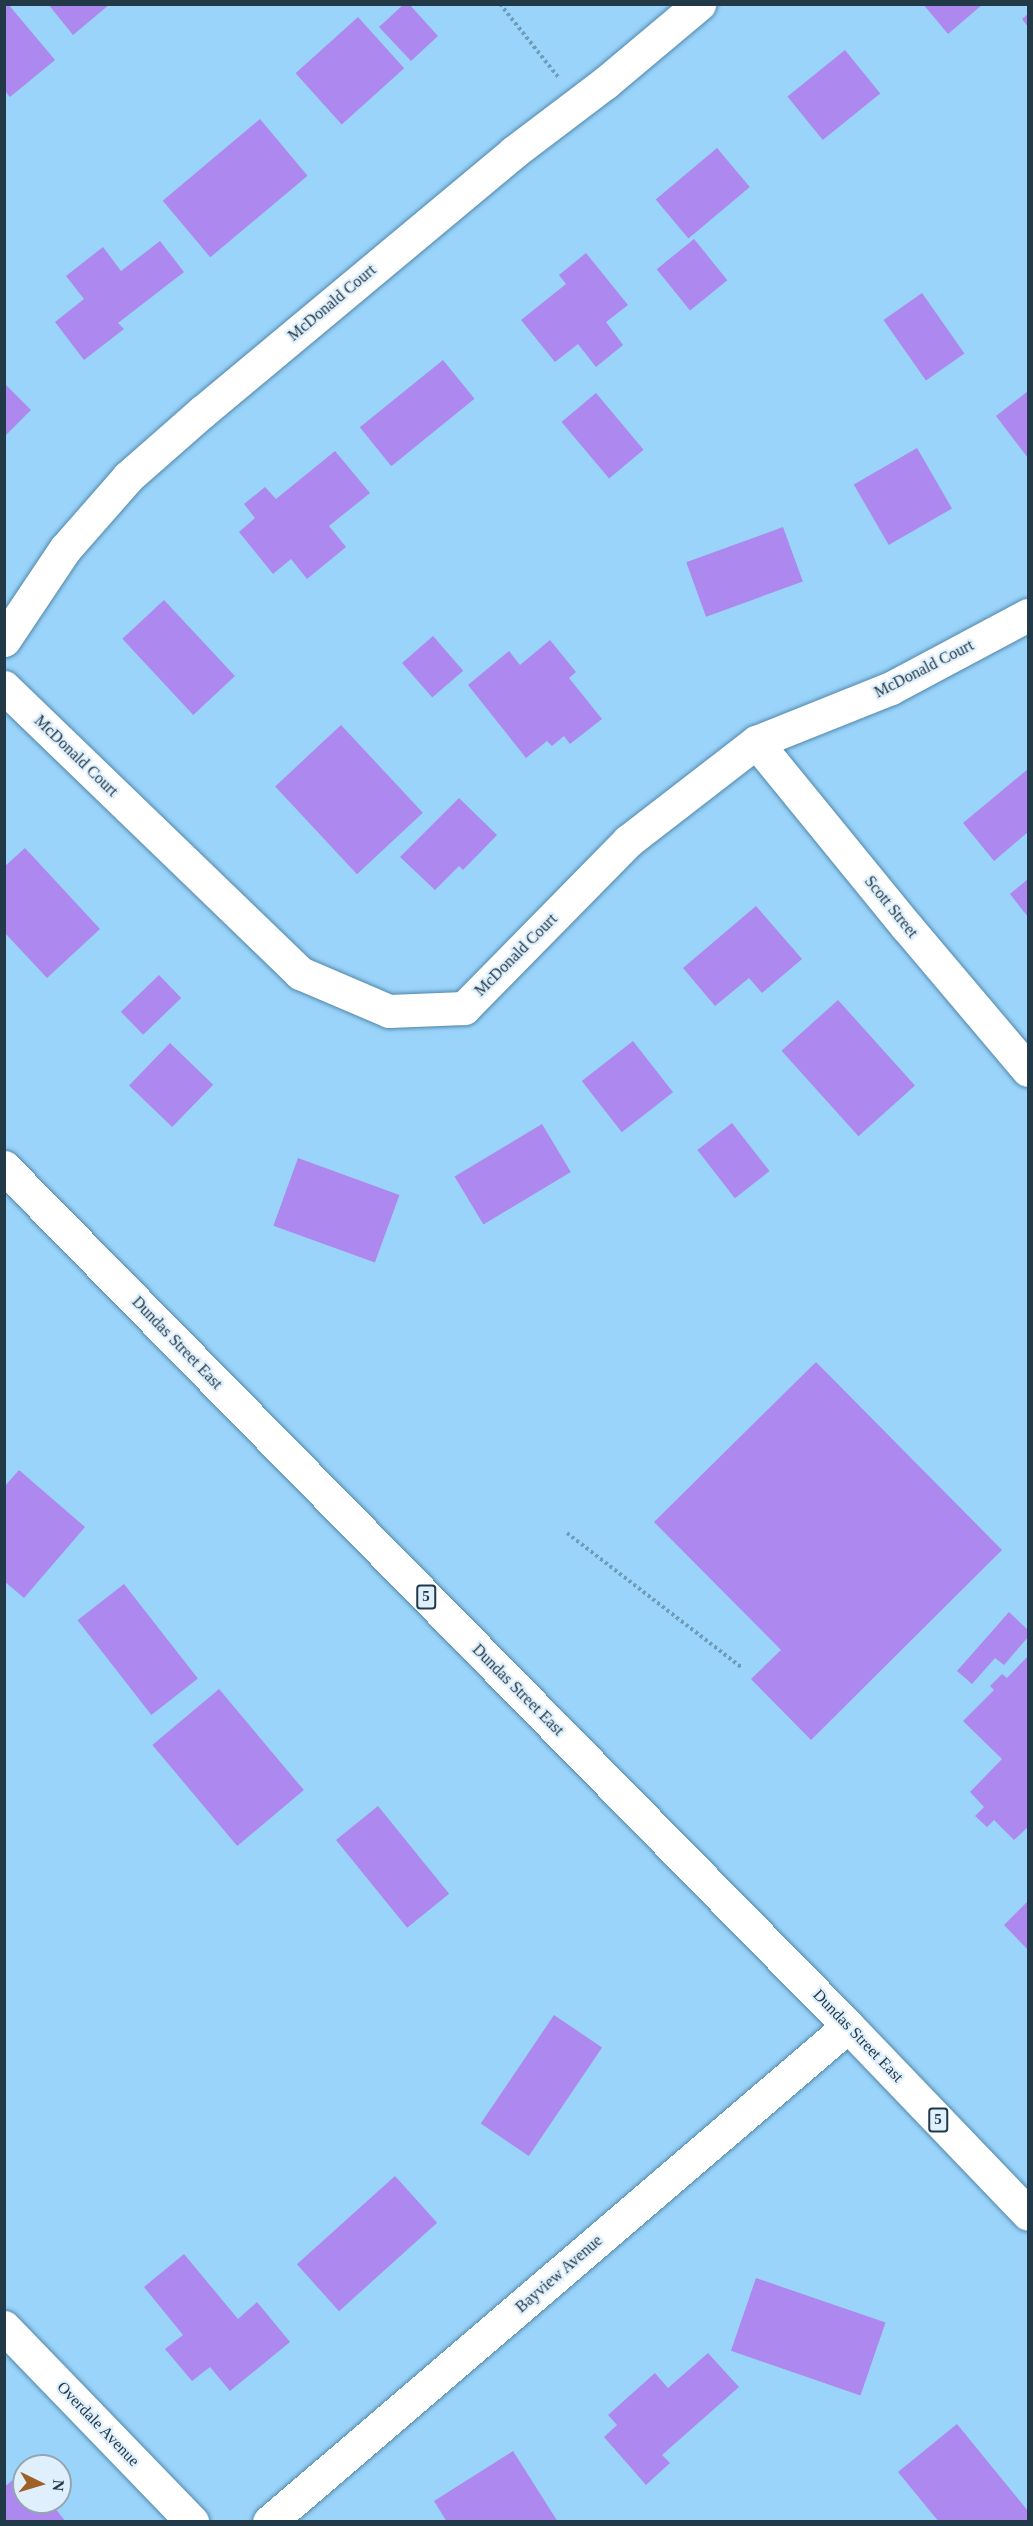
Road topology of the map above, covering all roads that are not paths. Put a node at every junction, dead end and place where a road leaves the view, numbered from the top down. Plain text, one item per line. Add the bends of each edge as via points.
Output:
1 (699, 4) edge
2 (1029, 615) edge
3 (4, 640) edge
4 (4, 687) edge
5 (756, 742) junction
6 (1029, 1070) edge
7 (4, 1167) edge
8 (848, 2026) junction
9 (1029, 2214) edge
10 (4, 2327) edge
11 (192, 2522) edge
12 (269, 2522) edge

1 - 3 street, McDonald Court via 495,167 128,477 64,549
2 - 5 street, McDonald Court via 891,688
4 - 5 street, McDonald Court via 300,973 389,1011 464,1008 628,841
5 - 6 street, Scott Street
7 - 8 street, Dundas Street East / 5
8 - 9 street, Dundas Street East / 5
8 - 12 street, Bayview Avenue
10 - 11 street, Overdale Avenue

